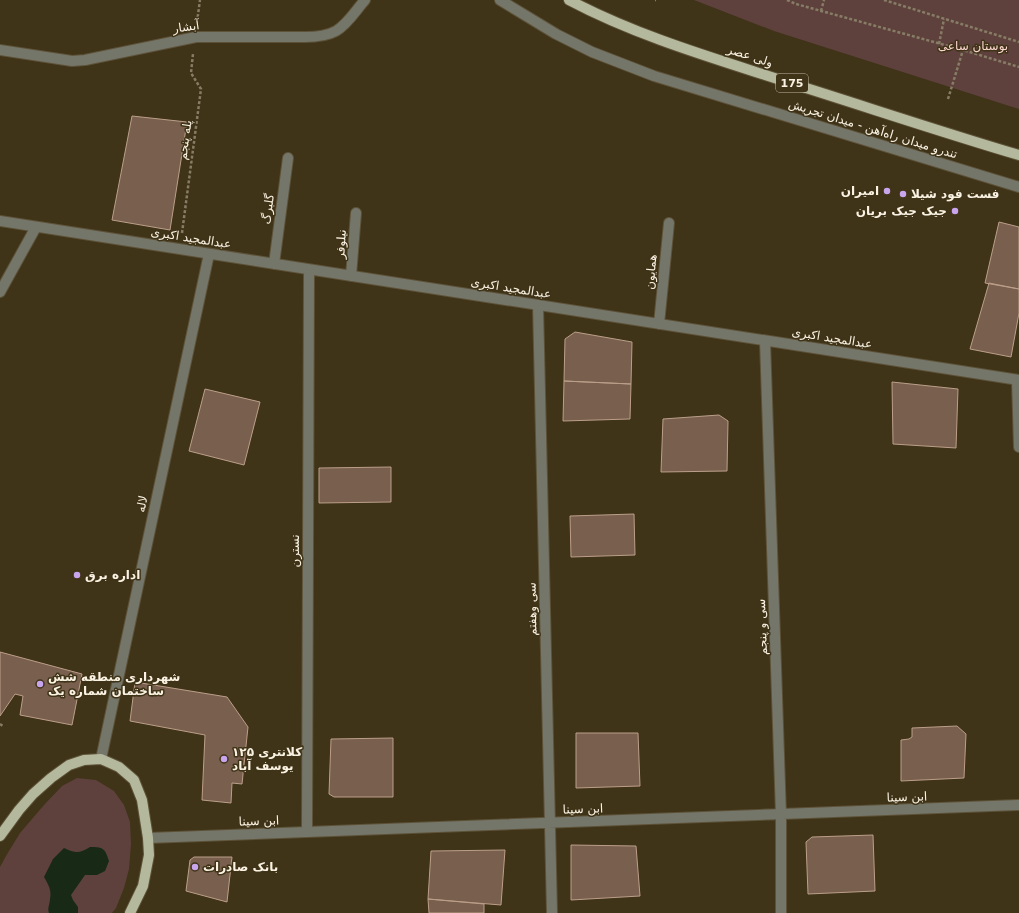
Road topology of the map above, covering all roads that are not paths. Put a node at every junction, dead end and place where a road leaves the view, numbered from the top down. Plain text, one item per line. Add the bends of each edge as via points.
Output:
1 (364, 0) edge
2 (500, 0) edge
3 (569, 0) edge
4 (0, 50) edge
5 (1019, 155) edge
6 (288, 158) dead end
7 (1019, 187) edge
8 (356, 213) dead end
9 (0, 221) edge
10 (669, 223) dead end
11 (36, 227) junction
12 (209, 254) junction
13 (274, 264) junction
14 (309, 270) junction
15 (351, 276) junction
16 (0, 292) edge
17 (538, 305) junction
18 (659, 324) junction
19 (765, 341) junction
20 (1018, 380) edge
21 (1019, 447) edge
22 (100, 759) junction
23 (1019, 806) edge
24 (781, 815) junction
25 (550, 823) junction
26 (307, 832) junction
27 (0, 836) edge
28 (148, 838) junction
29 (130, 913) edge
30 (552, 913) edge
31 (781, 913) edge

1 - 4 street, آبشار via 346,23 336,31 322,36 196,37 72,61
2 - 7 street, تندرو میدان راه‌آهن - میدان تجریش via 556,34 640,71
3 - 5 main road, ولی عصر / 175 via 592,12 701,54
6 - 13 street, گلبرگ
8 - 15 street, نیلوفر
9 - 11 street, عبدالمجید اکبری
10 - 18 street, همایون
11 - 12 street, عبدالمجید اکبری
11 - 16 street
12 - 13 street, عبدالمجید اکبری
12 - 22 street, لاله
13 - 14 street, عبدالمجید اکبری
14 - 15 street, عبدالمجید اکبری
14 - 26 street, نسترن
15 - 17 street, عبدالمجید اکبری
17 - 18 street, عبدالمجید اکبری
17 - 25 street, سی وهفتم
18 - 19 street, عبدالمجید اکبری
19 - 20 street, عبدالمجید اکبری
19 - 24 street, سی و پنجم
20 - 21 street
22 - 27 main road via 84,760 69,765 51,778 33,794
22 - 28 main road via 119,767 134,780 142,800
23 - 24 street, ابن سینا
24 - 25 street, ابن سینا
24 - 31 street, سی و پنجم
25 - 26 street, ابن سینا
25 - 30 street, سی وهفتم
26 - 28 street, ابن سینا
28 - 29 main road via 149,855 143,886

